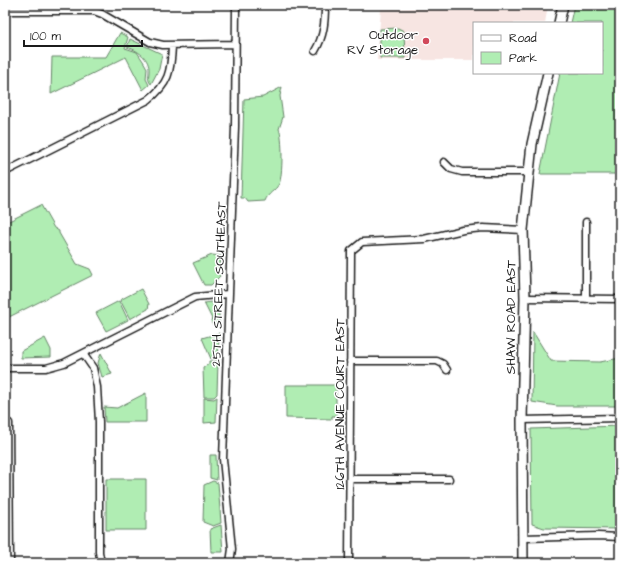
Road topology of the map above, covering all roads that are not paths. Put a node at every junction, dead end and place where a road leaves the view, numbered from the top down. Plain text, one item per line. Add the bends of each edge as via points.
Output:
1 (236, 5) edge
2 (325, 5) edge
3 (563, 5) edge
4 (5, 11) edge
5 (559, 22) edge
6 (235, 44) junction
7 (172, 46) junction
8 (314, 51) dead end
9 (548, 74) edge
10 (444, 162) dead end
11 (5, 172) edge
12 (528, 172) junction
13 (586, 222) dead end
14 (523, 230) junction
15 (228, 294) junction
16 (525, 298) junction
17 (586, 299) junction
18 (620, 299) edge
19 (84, 354) junction
20 (350, 361) junction
21 (5, 368) edge
22 (447, 370) dead end
23 (620, 418) edge
24 (522, 420) junction
25 (9, 423) dead end
26 (7, 460) edge
27 (350, 480) junction
28 (449, 480) dead end
29 (620, 537) edge
30 (523, 538) junction
31 (10, 563) edge
32 (101, 563) edge
33 (230, 563) edge
34 (349, 563) edge
35 (523, 563) edge

1 - 6 street, 25TH STREET SOUTHEAST
2 - 8 street via 324,28
3 - 5 main road
4 - 7 street via 94,11 150,42
6 - 7 street
6 - 15 street, 25TH STREET SOUTHEAST via 235,127
7 - 11 street via 169,75 157,93 148,100
9 - 12 main road, SHAW ROAD EAST
10 - 12 street via 451,169 462,172
12 - 14 main road, SHAW ROAD EAST
13 - 17 street
14 - 16 main road, SHAW ROAD EAST
14 - 20 street, 126TH AVENUE COURT EAST via 483,228 424,239 362,242 354,246 350,257
15 - 19 street via 195,298
15 - 33 street, 25TH STREET SOUTHEAST via 224,460 232,549
16 - 17 street
16 - 24 main road, SHAW ROAD EAST
17 - 18 street
19 - 21 street via 46,368
19 - 32 street via 93,368 97,387
20 - 22 street via 437,362 443,364
20 - 27 street, 126TH AVENUE COURT EAST
23 - 24 street
24 - 30 main road, SHAW ROAD EAST
25 - 26 street
26 - 31 street
27 - 28 street
27 - 34 street, 126TH AVENUE COURT EAST
29 - 30 street
30 - 35 main road, SHAW ROAD EAST

